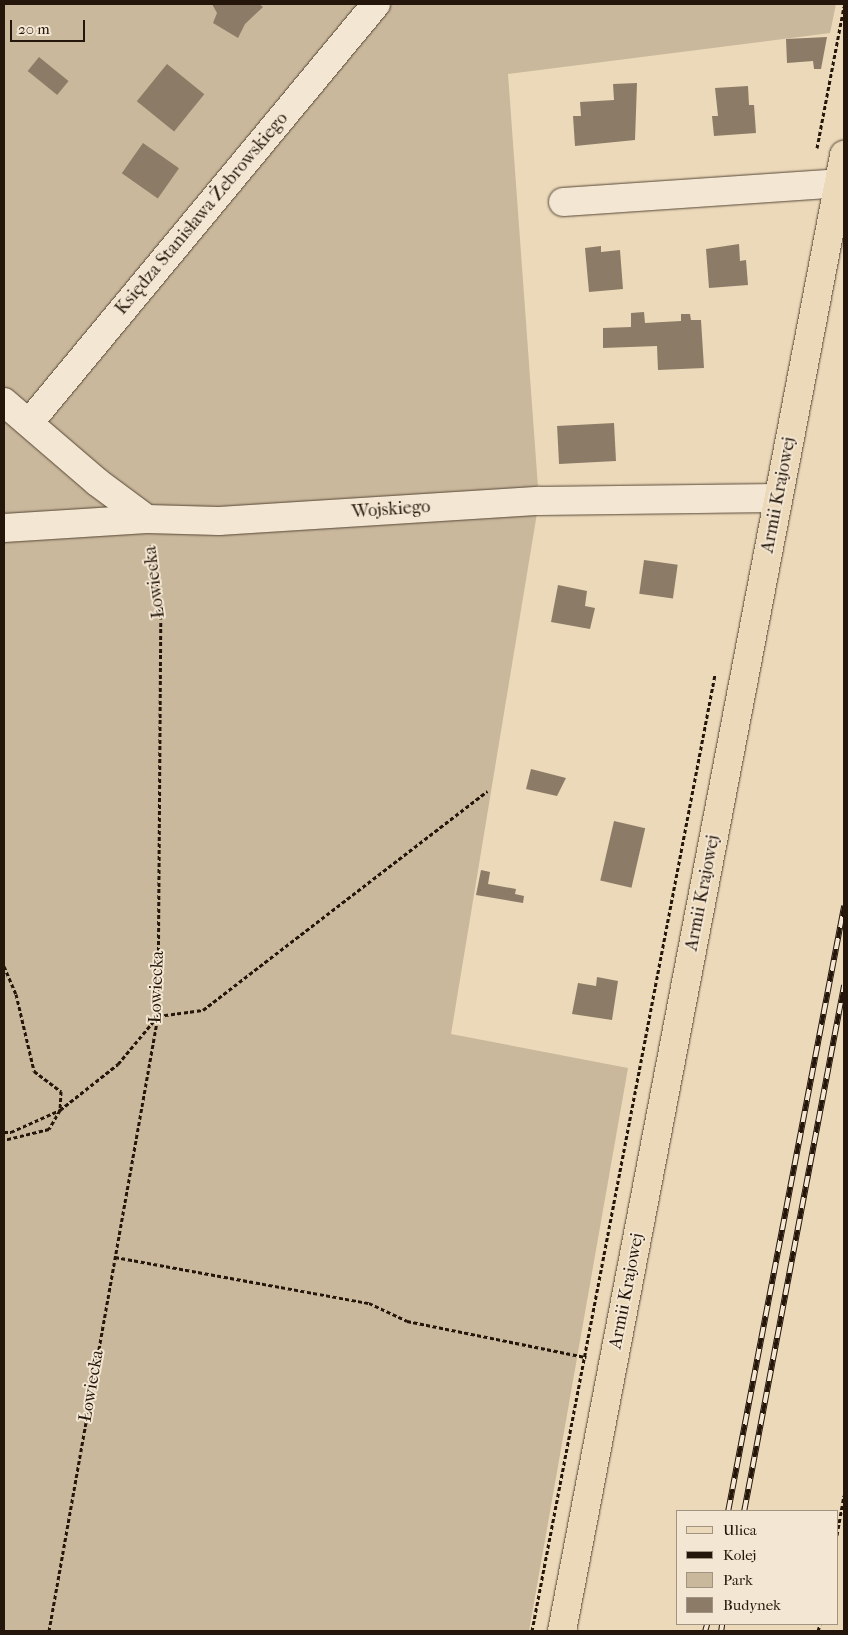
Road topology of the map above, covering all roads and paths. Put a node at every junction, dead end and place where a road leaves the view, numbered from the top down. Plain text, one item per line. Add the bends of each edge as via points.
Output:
1 (376, 4) edge
2 (844, 155) edge
3 (839, 183) junction
4 (563, 202) dead end
5 (4, 402) edge
6 (29, 423) junction
7 (778, 498) junction
8 (147, 519) junction
9 (4, 528) edge
10 (718, 664) dead end
11 (487, 791) dead end
12 (4, 966) edge
13 (158, 1016) junction
14 (60, 1110) junction
15 (4, 1132) edge
16 (4, 1140) edge
17 (115, 1257) junction
18 (585, 1356) junction
19 (613, 1364) junction
20 (844, 1496) edge
21 (838, 1529) edge
22 (48, 1631) edge
23 (532, 1631) edge
24 (562, 1631) edge

1 - 6 street, Księdza Stanisława Żebrowskiego
2 - 3 main road, Armii Krajowej
3 - 4 street
3 - 7 main road, Armii Krajowej
5 - 6 street
6 - 8 street
7 - 8 street, Wojskiego via 539,501 219,521
7 - 19 main road, Armii Krajowej
8 - 9 street, Wojskiego
8 - 13 path, Łowiecka via 161,619
10 - 18 path
11 - 13 path via 203,1010
12 - 14 path via 16,994 34,1071 61,1091
13 - 14 path via 118,1064
13 - 17 path, Łowiecka
14 - 15 path via 12,1132
14 - 16 path via 49,1129
17 - 18 path via 370,1303 407,1321
17 - 22 path, Łowiecka
18 - 19 path
18 - 23 path
19 - 24 main road, Armii Krajowej
20 - 21 path

